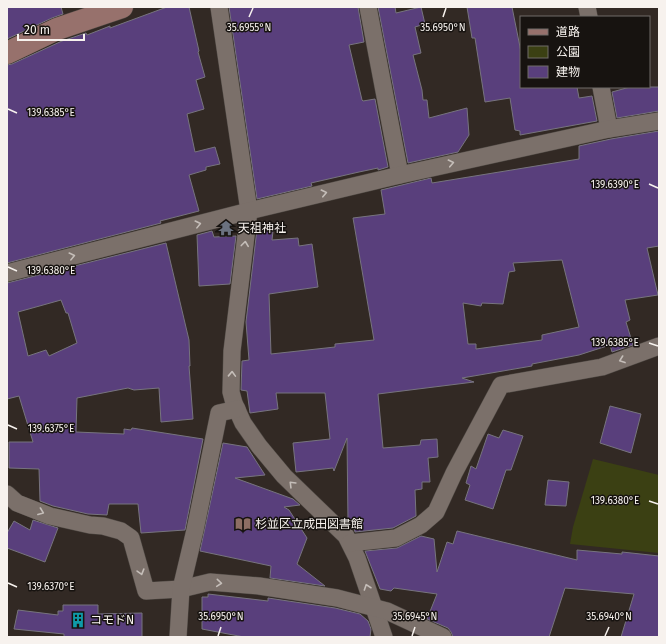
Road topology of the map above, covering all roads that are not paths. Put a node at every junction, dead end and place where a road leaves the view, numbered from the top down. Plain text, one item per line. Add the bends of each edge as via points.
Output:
1 (122, 7) edge
2 (219, 7) edge
3 (368, 7) edge
4 (7, 53) edge
5 (601, 88) edge
6 (659, 121) edge
7 (609, 129) junction
8 (400, 175) junction
9 (249, 211) junction
10 (7, 273) edge
11 (659, 346) edge
12 (237, 409) junction
13 (7, 494) edge
14 (350, 544) junction
15 (181, 589) junction
16 (374, 608) junction
17 (178, 637) edge
18 (384, 637) edge
19 (443, 637) edge

1 - 4 main road via 57,28
2 - 9 street
3 - 8 street
5 - 7 street
6 - 7 street
8 -> 7 street
9 -> 8 street
10 -> 9 street
12 -> 9 street via 231,392 232,351
11 -> 14 street via 602,367 500,385 436,512 421,526 396,538
14 -> 12 street via 346,536 279,470 243,423
12 - 15 street via 219,413
13 -> 15 street via 17,503 50,516 121,531 131,538 146,591
16 -> 14 street
15 -> 16 street via 210,582 259,586 337,598
15 - 17 street
16 - 18 street
16 - 19 street

